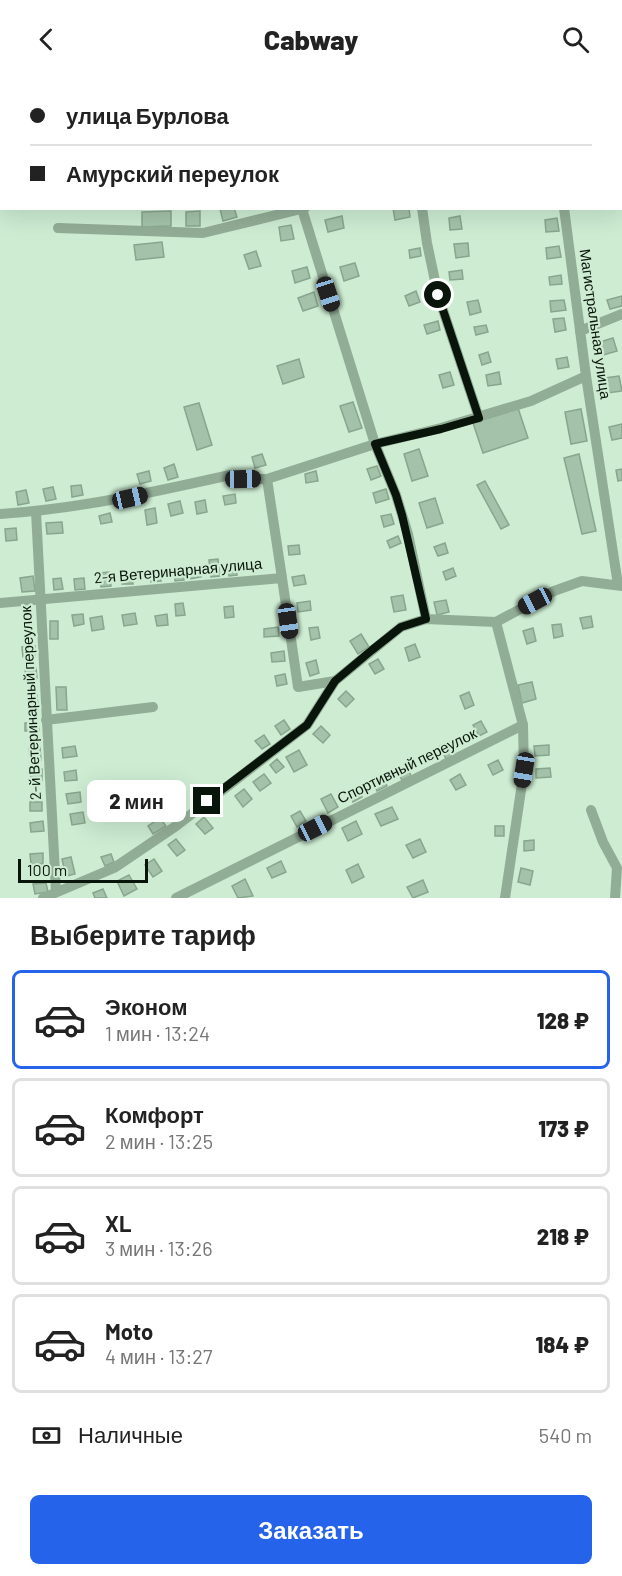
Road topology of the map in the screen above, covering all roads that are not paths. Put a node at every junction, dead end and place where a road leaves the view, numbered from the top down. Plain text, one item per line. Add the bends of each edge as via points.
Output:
1 (299, 210) edge
2 (303, 210) edge
3 (422, 210) edge
4 (564, 210) edge
5 (58, 228) dead end
6 (622, 314) edge
7 (580, 332) junction
8 (586, 376) junction
9 (479, 418) junction
10 (375, 444) junction
11 (267, 478) junction
12 (36, 512) junction
13 (0, 514) edge
14 (282, 578) junction
15 (620, 586) edge
16 (41, 598) junction
17 (0, 603) edge
18 (426, 619) junction
19 (496, 622) junction
20 (335, 681) junction
21 (153, 706) dead end
22 (46, 720) junction
23 (523, 726) junction
24 (591, 810) dead end
25 (620, 868) edge
26 (56, 892) junction
27 (43, 898) edge
28 (176, 898) edge
29 (505, 898) edge
30 (615, 898) edge

1 - 5 street via 203,233
2 - 10 street
3 - 9 street via 438,295
4 - 7 street, Магистральная улица
6 - 7 street
7 - 8 street, Магистральная улица
8 - 9 street via 531,401
8 - 15 street, Магистральная улица
9 - 10 street
10 - 11 street
10 - 18 street via 402,515
11 - 12 street via 230,475 130,498
11 - 14 street
12 - 13 street
12 - 16 street, 2-й Ветеринарный переулок
14 - 16 street, 2-я Ветеринарная улица
14 - 20 street, 2-я Ветеринарная улица via 298,687
15 - 19 street via 582,581 554,591
16 - 17 street, 2-я Ветеринарная улица
16 - 22 street, 2-й Ветеринарный переулок
18 - 19 street
18 - 20 street via 401,627
19 - 23 street
20 - 26 street via 307,725 176,826 114,868
21 - 22 street
22 - 26 street, 2-й Ветеринарный переулок
23 - 28 street, Спортивный переулок
23 - 29 street via 524,770
24 - 25 street via 603,842
25 - 30 street
26 - 27 street

